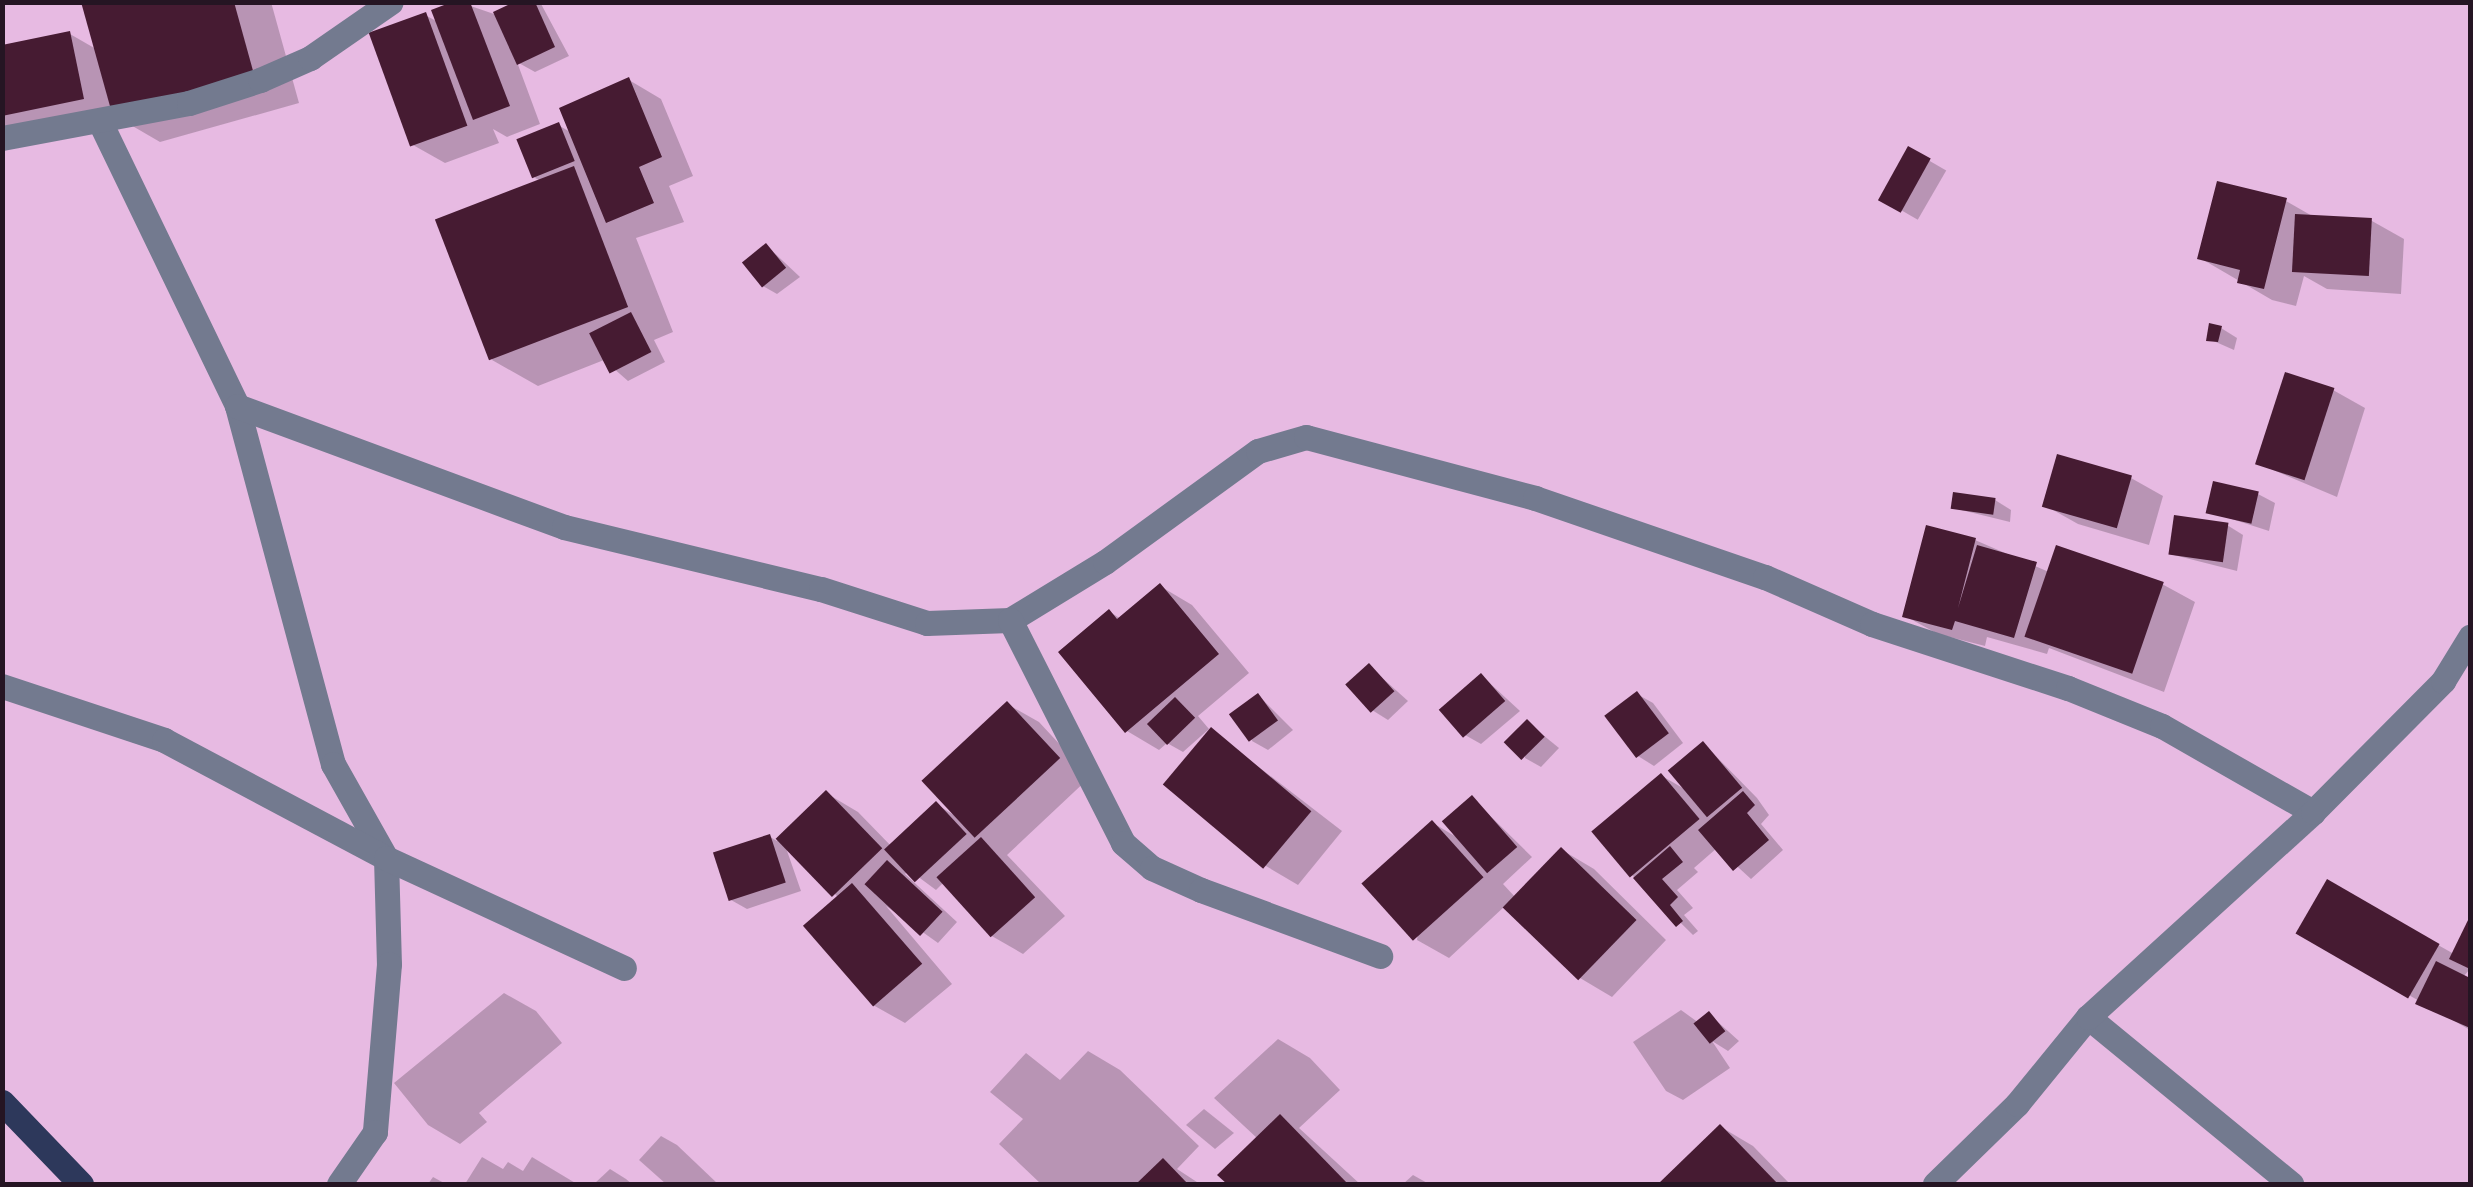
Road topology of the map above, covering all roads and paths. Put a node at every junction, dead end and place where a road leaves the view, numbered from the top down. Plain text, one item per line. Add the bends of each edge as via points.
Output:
1 (391, 2) edge
2 (100, 122) junction
3 (2, 138) edge
4 (237, 406) junction
5 (1010, 620) junction
6 (2470, 637) edge
7 (2, 686) edge
8 (2314, 812) junction
9 (386, 858) junction
10 (1380, 956) dead end
11 (624, 968) dead end
12 (2088, 1016) junction
13 (2, 1102) edge
14 (82, 1184) edge
15 (339, 1184) edge
16 (1935, 1184) edge
17 (2291, 1184) edge

1 - 2 street via 310,58 260,80
2 - 3 street
2 - 4 street
4 - 5 street via 564,527 927,623
4 - 9 street via 333,764
5 - 8 street via 1105,562 1258,451 1306,437 1535,498 1766,577 1890,630 2068,688 2162,726
5 - 10 street via 1124,842 1152,868
6 - 8 street via 2443,681
7 - 9 street via 164,740
8 - 12 street
9 - 11 street
9 - 15 street via 388,964 375,1132
12 - 16 street via 2016,1104
12 - 17 street
13 - 14 main road

